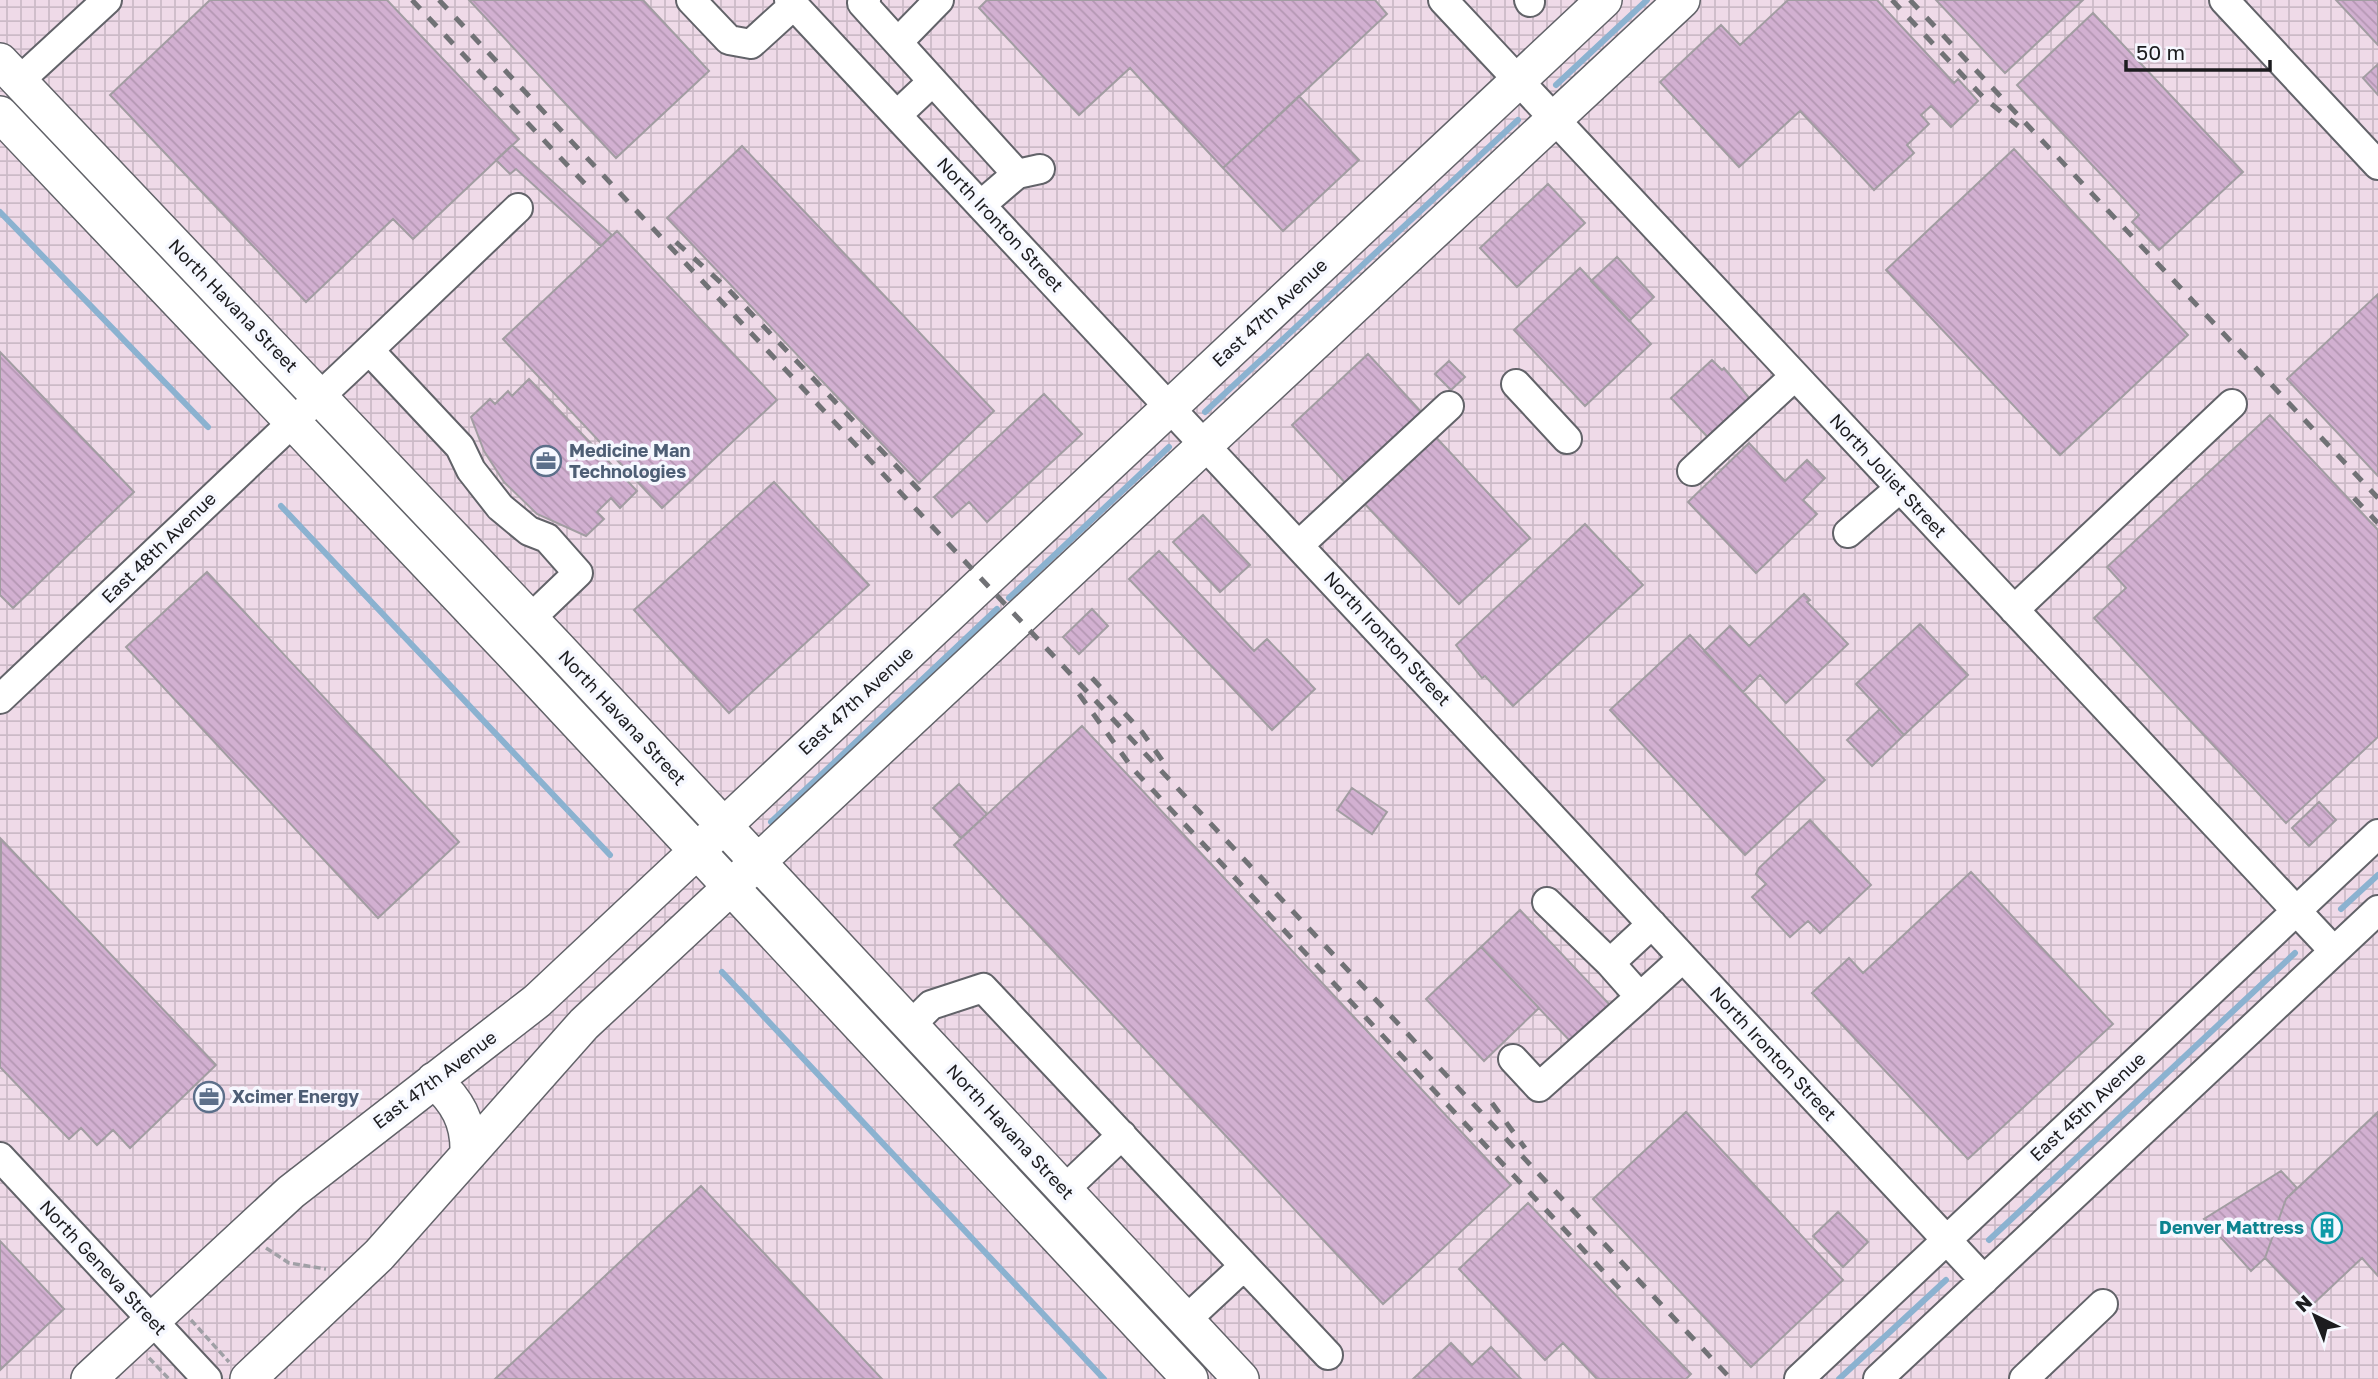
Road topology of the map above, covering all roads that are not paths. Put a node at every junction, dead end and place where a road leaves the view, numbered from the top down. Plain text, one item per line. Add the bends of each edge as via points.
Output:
1 (107, 0) edge
2 (691, 0) edge
3 (866, 0) edge
4 (939, 0) edge
5 (1443, 0) edge
6 (1604, 0) edge
7 (1682, 0) edge
8 (2224, 0) edge
9 (791, 3) edge
10 (898, 42) junction
11 (10, 71) edge
12 (1518, 80) junction
13 (932, 82) junction
14 (0, 114) edge
15 (897, 116) junction
16 (1554, 119) junction
17 (2378, 165) edge
18 (982, 204) junction
19 (518, 208) dead end
20 (369, 350) junction
21 (1795, 376) junction
22 (1516, 384) dead end
23 (319, 397) junction
24 (2232, 404) dead end
25 (1448, 406) dead end
26 (1170, 407) junction
27 (292, 422) junction
28 (1567, 439) dead end
29 (1207, 446) junction
30 (1692, 471) dead end
31 (1899, 488) junction
32 (1848, 533) dead end
33 (1299, 545) junction
34 (2014, 610) junction
35 (530, 619) junction
36 (0, 699) edge
37 (723, 826) junction
38 (2378, 834) edge
39 (696, 852) junction
40 (758, 864) junction
41 (730, 888) junction
42 (1547, 902) dead end
43 (2378, 910) edge
44 (2296, 911) junction
45 (1652, 924) junction
46 (2334, 951) junction
47 (1684, 958) junction
48 (1609, 963) junction
49 (1640, 997) junction
50 (910, 1026) junction
51 (1513, 1059) dead end
52 (434, 1080) junction
53 (1122, 1135) junction
54 (468, 1153) junction
55 (0, 1157) edge
56 (1064, 1190) junction
57 (1947, 1240) junction
58 (1244, 1266) junction
59 (1984, 1280) junction
60 (2103, 1304) dead end
61 (1186, 1320) junction
62 (147, 1335) junction
63 (1328, 1355) dead end
64 (242, 1374) edge
65 (89, 1379) edge
66 (207, 1379) edge
67 (1190, 1379) edge
68 (1241, 1379) edge
69 (1799, 1379) edge
70 (1878, 1379) edge
71 (2024, 1379) edge

1 - 11 street
2 - 9 street via 729,40 751,44
3 - 10 street via 862,3
4 - 10 street
5 - 12 street, North Joliet Street
6 - 12 main road, East 47th Avenue
7 - 16 main road
8 - 17 street
9 - 15 street, North Ironton Street
10 - 13 street
11 - 23 main road, North Havana Street
12 - 16 street, North Joliet Street
12 - 26 main road, East 47th Avenue
13 - 15 street
13 - 18 street via 1028,172
14 - 27 main road, North Havana Street
15 - 18 street, North Ironton Street
16 - 21 street, North Joliet Street
16 - 29 main road
18 - 26 street, North Ironton Street
19 - 20 street, East 48th Avenue
20 - 23 street, East 48th Avenue
20 - 35 street via 460,447 471,470 500,506 529,531 547,538 578,573
21 - 30 street
21 - 31 street, North Joliet Street
22 - 28 street
23 - 27 street, East 48th Avenue
23 - 35 main road, North Havana Street
24 - 34 street
25 - 33 street
26 - 29 street, North Ironton Street
26 - 37 main road, East 47th Avenue
27 - 36 street, East 48th Avenue
27 - 39 main road, North Havana Street
29 - 33 street, North Ironton Street
29 - 40 main road
31 - 32 street
31 - 34 street, North Joliet Street
33 - 45 street, North Ironton Street
34 - 44 street, North Joliet Street
35 - 37 main road, North Havana Street
37 - 39 main road, East 47th Avenue
37 - 40 main road, North Havana Street
38 - 44 street, East 45th Avenue
39 - 41 main road, North Havana Street
39 - 52 main road, East 47th Avenue via 537,1001
40 - 41 main road
40 - 50 main road, North Havana Street
41 - 54 main road via 577,1031
41 - 67 main road, North Havana Street
42 - 48 street
43 - 46 street
44 - 46 street, North Joliet Street
44 - 57 street, East 45th Avenue
45 - 47 street, North Ironton Street
45 - 48 street
46 - 59 street
47 - 49 street
47 - 57 street, North Ironton Street
48 - 49 street
49 - 51 street via 1539,1087
50 - 53 street via 932,1005 983,988
50 - 56 main road, North Havana Street
52 - 54 main road via 461,1112
52 - 62 main road, East 47th Avenue via 290,1192
53 - 56 street
53 - 58 street
54 - 64 main road via 370,1264
55 - 62 street, North Geneva Street
56 - 61 main road, North Havana Street
57 - 59 street, North Ironton Street
57 - 69 street, East 45th Avenue
58 - 61 street
58 - 63 street
59 - 70 street
60 - 71 street
61 - 68 main road, North Havana Street
62 - 65 main road, East 47th Avenue
62 - 66 street, North Geneva Street

